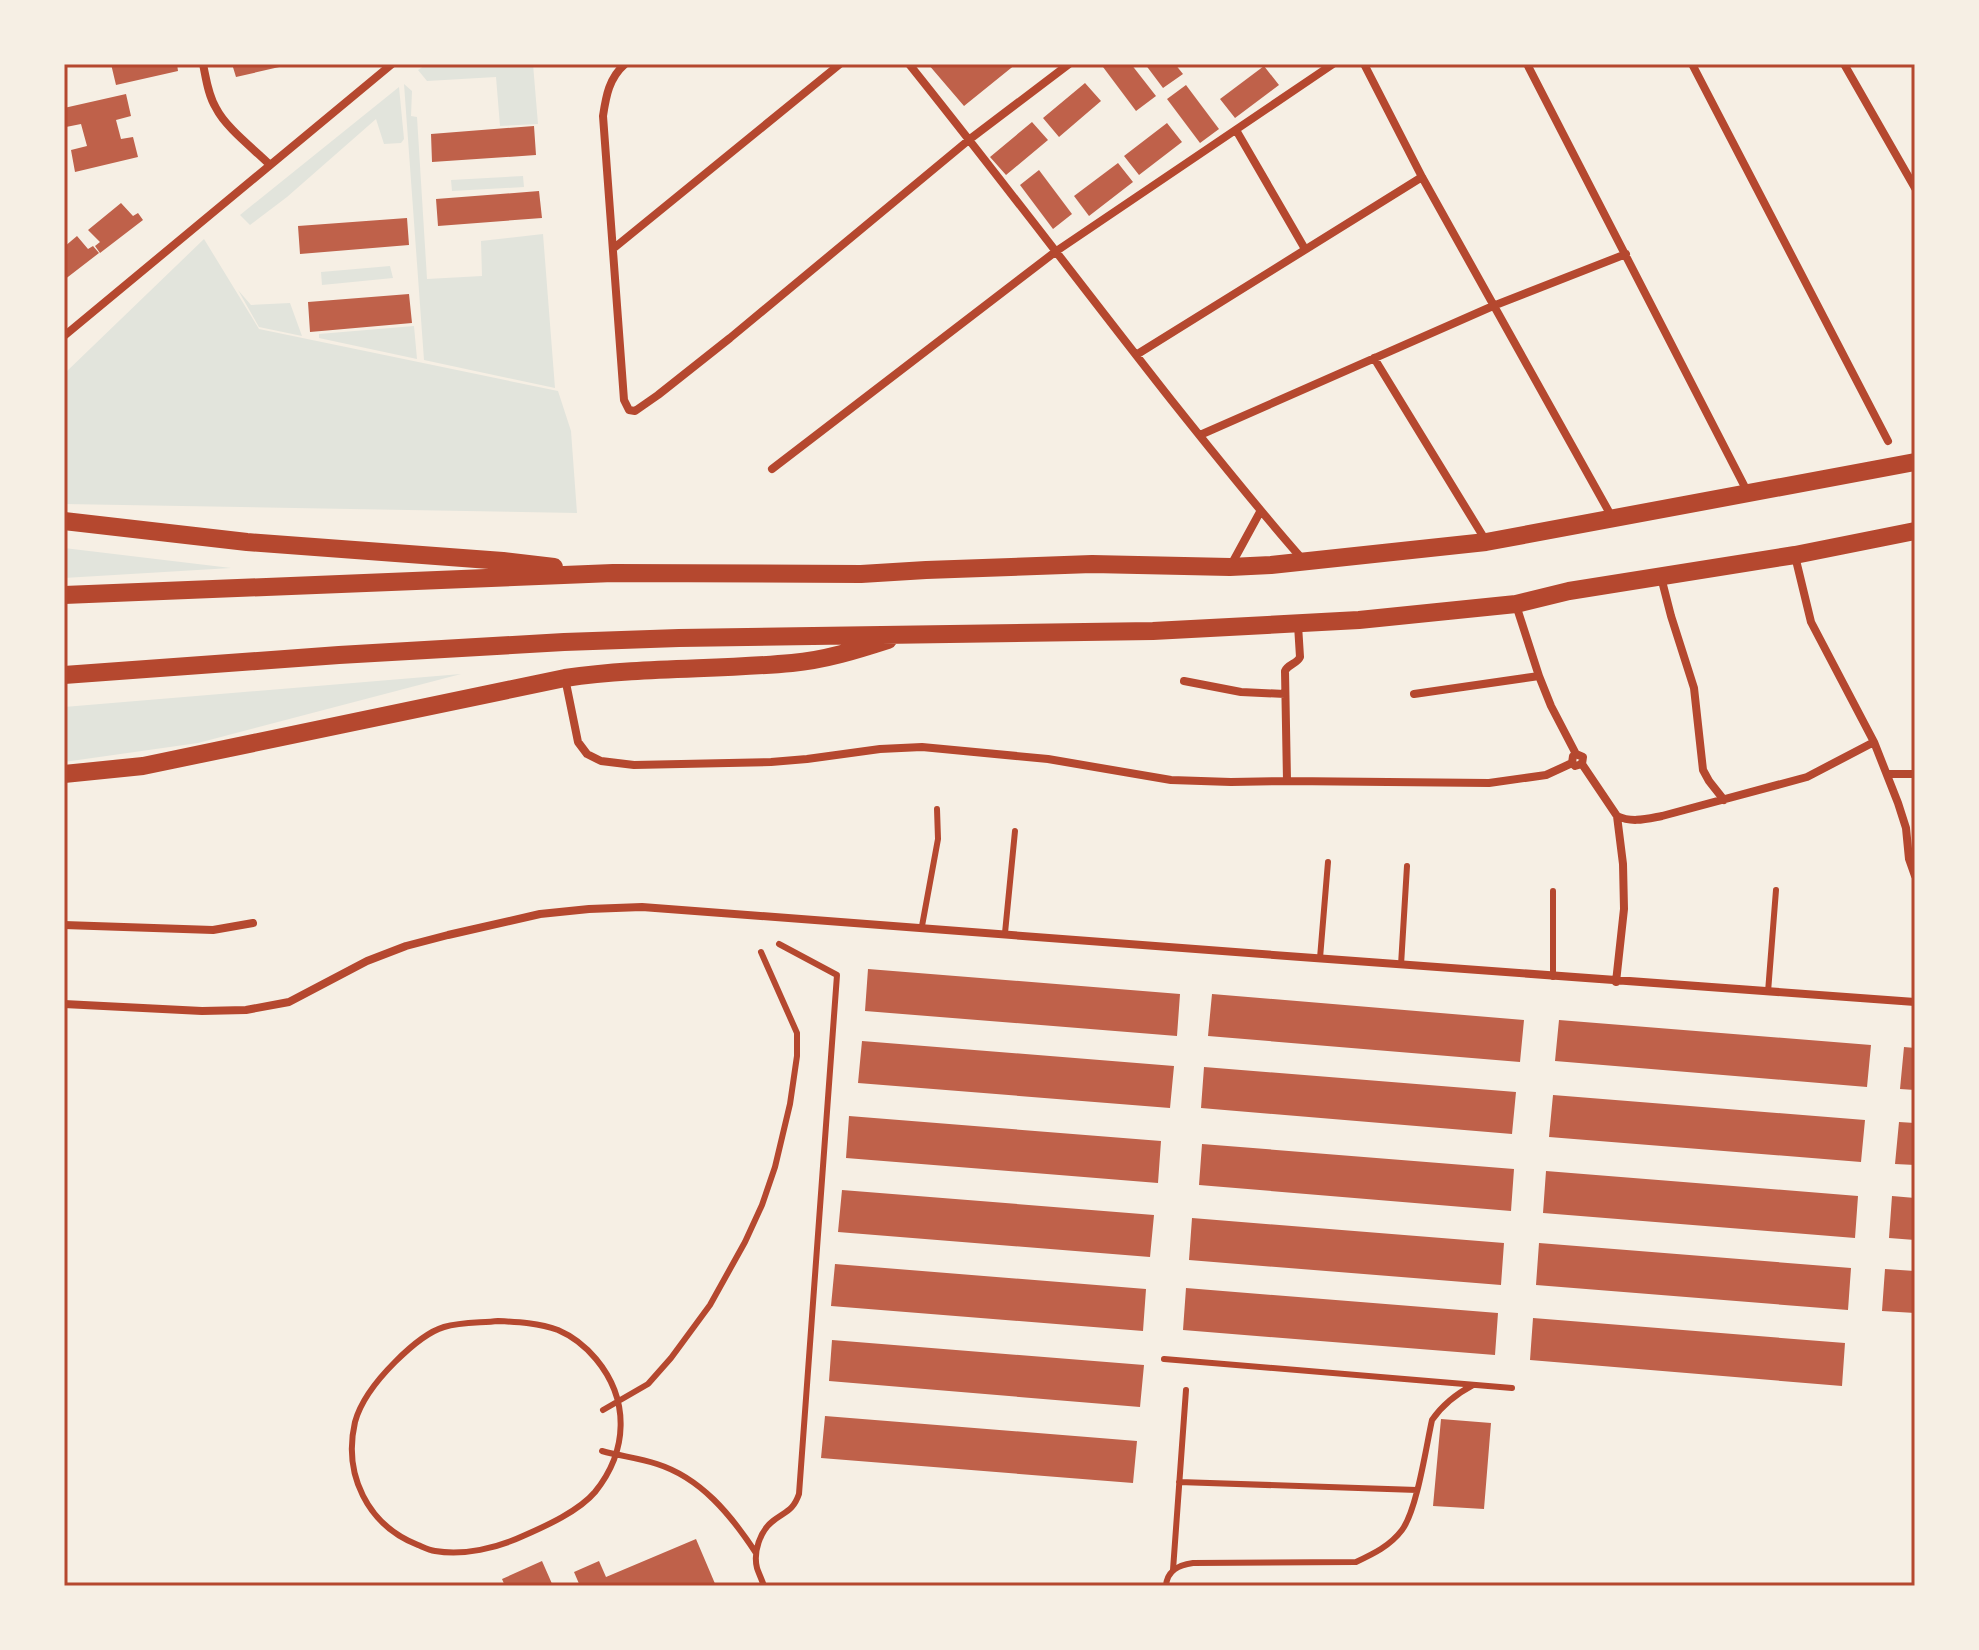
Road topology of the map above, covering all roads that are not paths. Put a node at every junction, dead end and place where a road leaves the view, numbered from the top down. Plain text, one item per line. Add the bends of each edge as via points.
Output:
1 (203, 64) edge
2 (392, 64) edge
3 (625, 64) edge
4 (840, 64) edge
5 (909, 64) edge
6 (1069, 64) edge
7 (1333, 64) edge
8 (1364, 64) edge
9 (1527, 64) edge
10 (1692, 64) edge
11 (1844, 64) edge
12 (1236, 130) junction
13 (970, 139) junction
14 (270, 165) junction
15 (1422, 177) junction
16 (1915, 188) edge
17 (614, 248) junction
18 (1305, 249) junction
19 (1055, 252) junction
20 (1626, 254) junction
21 (1493, 306) junction
22 (64, 336) edge
23 (1136, 355) junction
24 (1374, 358) junction
25 (1200, 435) junction
26 (1888, 441) dead end
27 (1915, 462) edge
28 (772, 469) dead end
29 (1748, 494) junction
30 (1260, 512) junction
31 (1613, 520) junction
32 (64, 521) edge
33 (1915, 531) edge
34 (1486, 542) junction
35 (1795, 555) junction
36 (1304, 562) junction
37 (1230, 567) junction
38 (613, 573) junction
39 (1661, 577) junction
40 (64, 595) edge
41 (1516, 604) junction
42 (1298, 624) junction
43 (907, 634) junction
44 (64, 675) edge
45 (1539, 676) junction
46 (565, 678) junction
47 (1184, 681) dead end
48 (1285, 694) junction
49 (1414, 694) dead end
50 (1874, 742) junction
51 (1577, 760) junction
52 (64, 774) edge
53 (1887, 774) junction
54 (1915, 774) edge
55 (1287, 781) junction
56 (1724, 800) junction
57 (937, 809) dead end
58 (1617, 816) junction
59 (1015, 831) dead end
60 (1328, 862) dead end
61 (1407, 866) dead end
62 (1915, 876) edge
63 (1776, 890) dead end
64 (1553, 891) dead end
65 (253, 923) dead end
66 (64, 925) edge
67 (922, 926) junction
68 (1005, 933) junction
69 (779, 944) dead end
70 (761, 952) dead end
71 (1320, 958) junction
72 (1401, 965) junction
73 (1553, 977) junction
74 (1616, 982) junction
75 (1768, 992) junction
76 (1915, 1002) edge
77 (64, 1004) edge
78 (1164, 1359) dead end
79 (1473, 1385) junction
80 (1512, 1388) dead end
81 (1186, 1390) dead end
82 (619, 1401) junction
83 (603, 1410) dead end
84 (602, 1451) dead end
85 (1179, 1482) junction
86 (1417, 1490) junction
87 (756, 1553) junction
88 (1173, 1570) junction
89 (764, 1586) edge
90 (1166, 1586) edge

1 - 14 street via 216,109
2 - 14 street
3 - 17 street via 608,85 603,116
4 - 17 street
5 - 13 street
6 - 13 street
7 - 12 street
8 - 15 street
9 - 20 street
10 - 26 street
11 - 16 street
12 - 18 street
12 - 19 street
13 - 17 street via 635,411 624,400
13 - 19 street
14 - 22 street
15 - 18 street
15 - 21 street
18 - 23 street
19 - 23 street
19 - 28 street
20 - 21 street
20 - 29 street
21 - 24 street
21 - 31 street
23 - 25 street
24 - 25 street
24 - 34 street
25 - 30 street
27 - 29 main road
29 - 31 main road
30 - 36 street
30 - 37 street
31 - 34 main road
32 - 38 main road
33 - 35 main road
34 - 36 main road
35 - 39 main road
35 - 50 street via 1811,622
36 - 37 main road
37 - 38 main road via 1092,564 861,574
38 - 40 main road
39 - 41 main road
39 - 56 street via 1694,688 1703,770
41 - 42 main road
41 - 45 street
42 - 43 main road
42 - 48 street via 1300,657 1286,669
43 - 44 main road via 564,642
43 - 46 main road via 853,652 794,663
45 - 49 street
45 - 51 street
46 - 52 main road via 143,766
46 - 55 street via 578,742 601,761 771,762 922,747 1048,759 1171,780
47 - 48 street
48 - 55 street
50 - 53 street
50 - 56 street via 1807,777
51 - 55 street via 1546,775 1489,783
51 - 58 street
53 - 54 street
53 - 62 street via 1906,828
56 - 58 street via 1638,820
57 - 67 lane via 938,839
58 - 74 street via 1624,909
59 - 68 lane
60 - 71 lane
61 - 72 lane
63 - 75 lane
64 - 73 lane
65 - 66 street via 213,930
67 - 68 street
67 - 77 street via 642,907 589,909 540,914 406,946 289,1002 246,1010
68 - 71 street
69 - 87 lane via 837,975 799,1494 787,1513 765,1529
70 - 82 lane via 797,1033 790,1104 771,1180 745,1242 703,1314 648,1384
71 - 72 street
72 - 73 street
73 - 74 street
74 - 75 street
75 - 76 street
78 - 79 lane
79 - 80 lane
79 - 86 lane via 1450,1399 1432,1420
81 - 85 lane
82 - 82 lane via 607,1373 586,1348 559,1330 498,1321 442,1328 408,1349 361,1409 351,1453 358,1487 376,1517 402,1539 435,1551 505,1544 567,1514 593,1494 612,1467 621,1436
82 - 83 lane
84 - 87 lane via 658,1464 694,1482 723,1507
85 - 86 lane
85 - 88 lane
86 - 88 lane via 1404,1529 1375,1554 1356,1562 1201,1562
87 - 89 lane
88 - 90 lane

